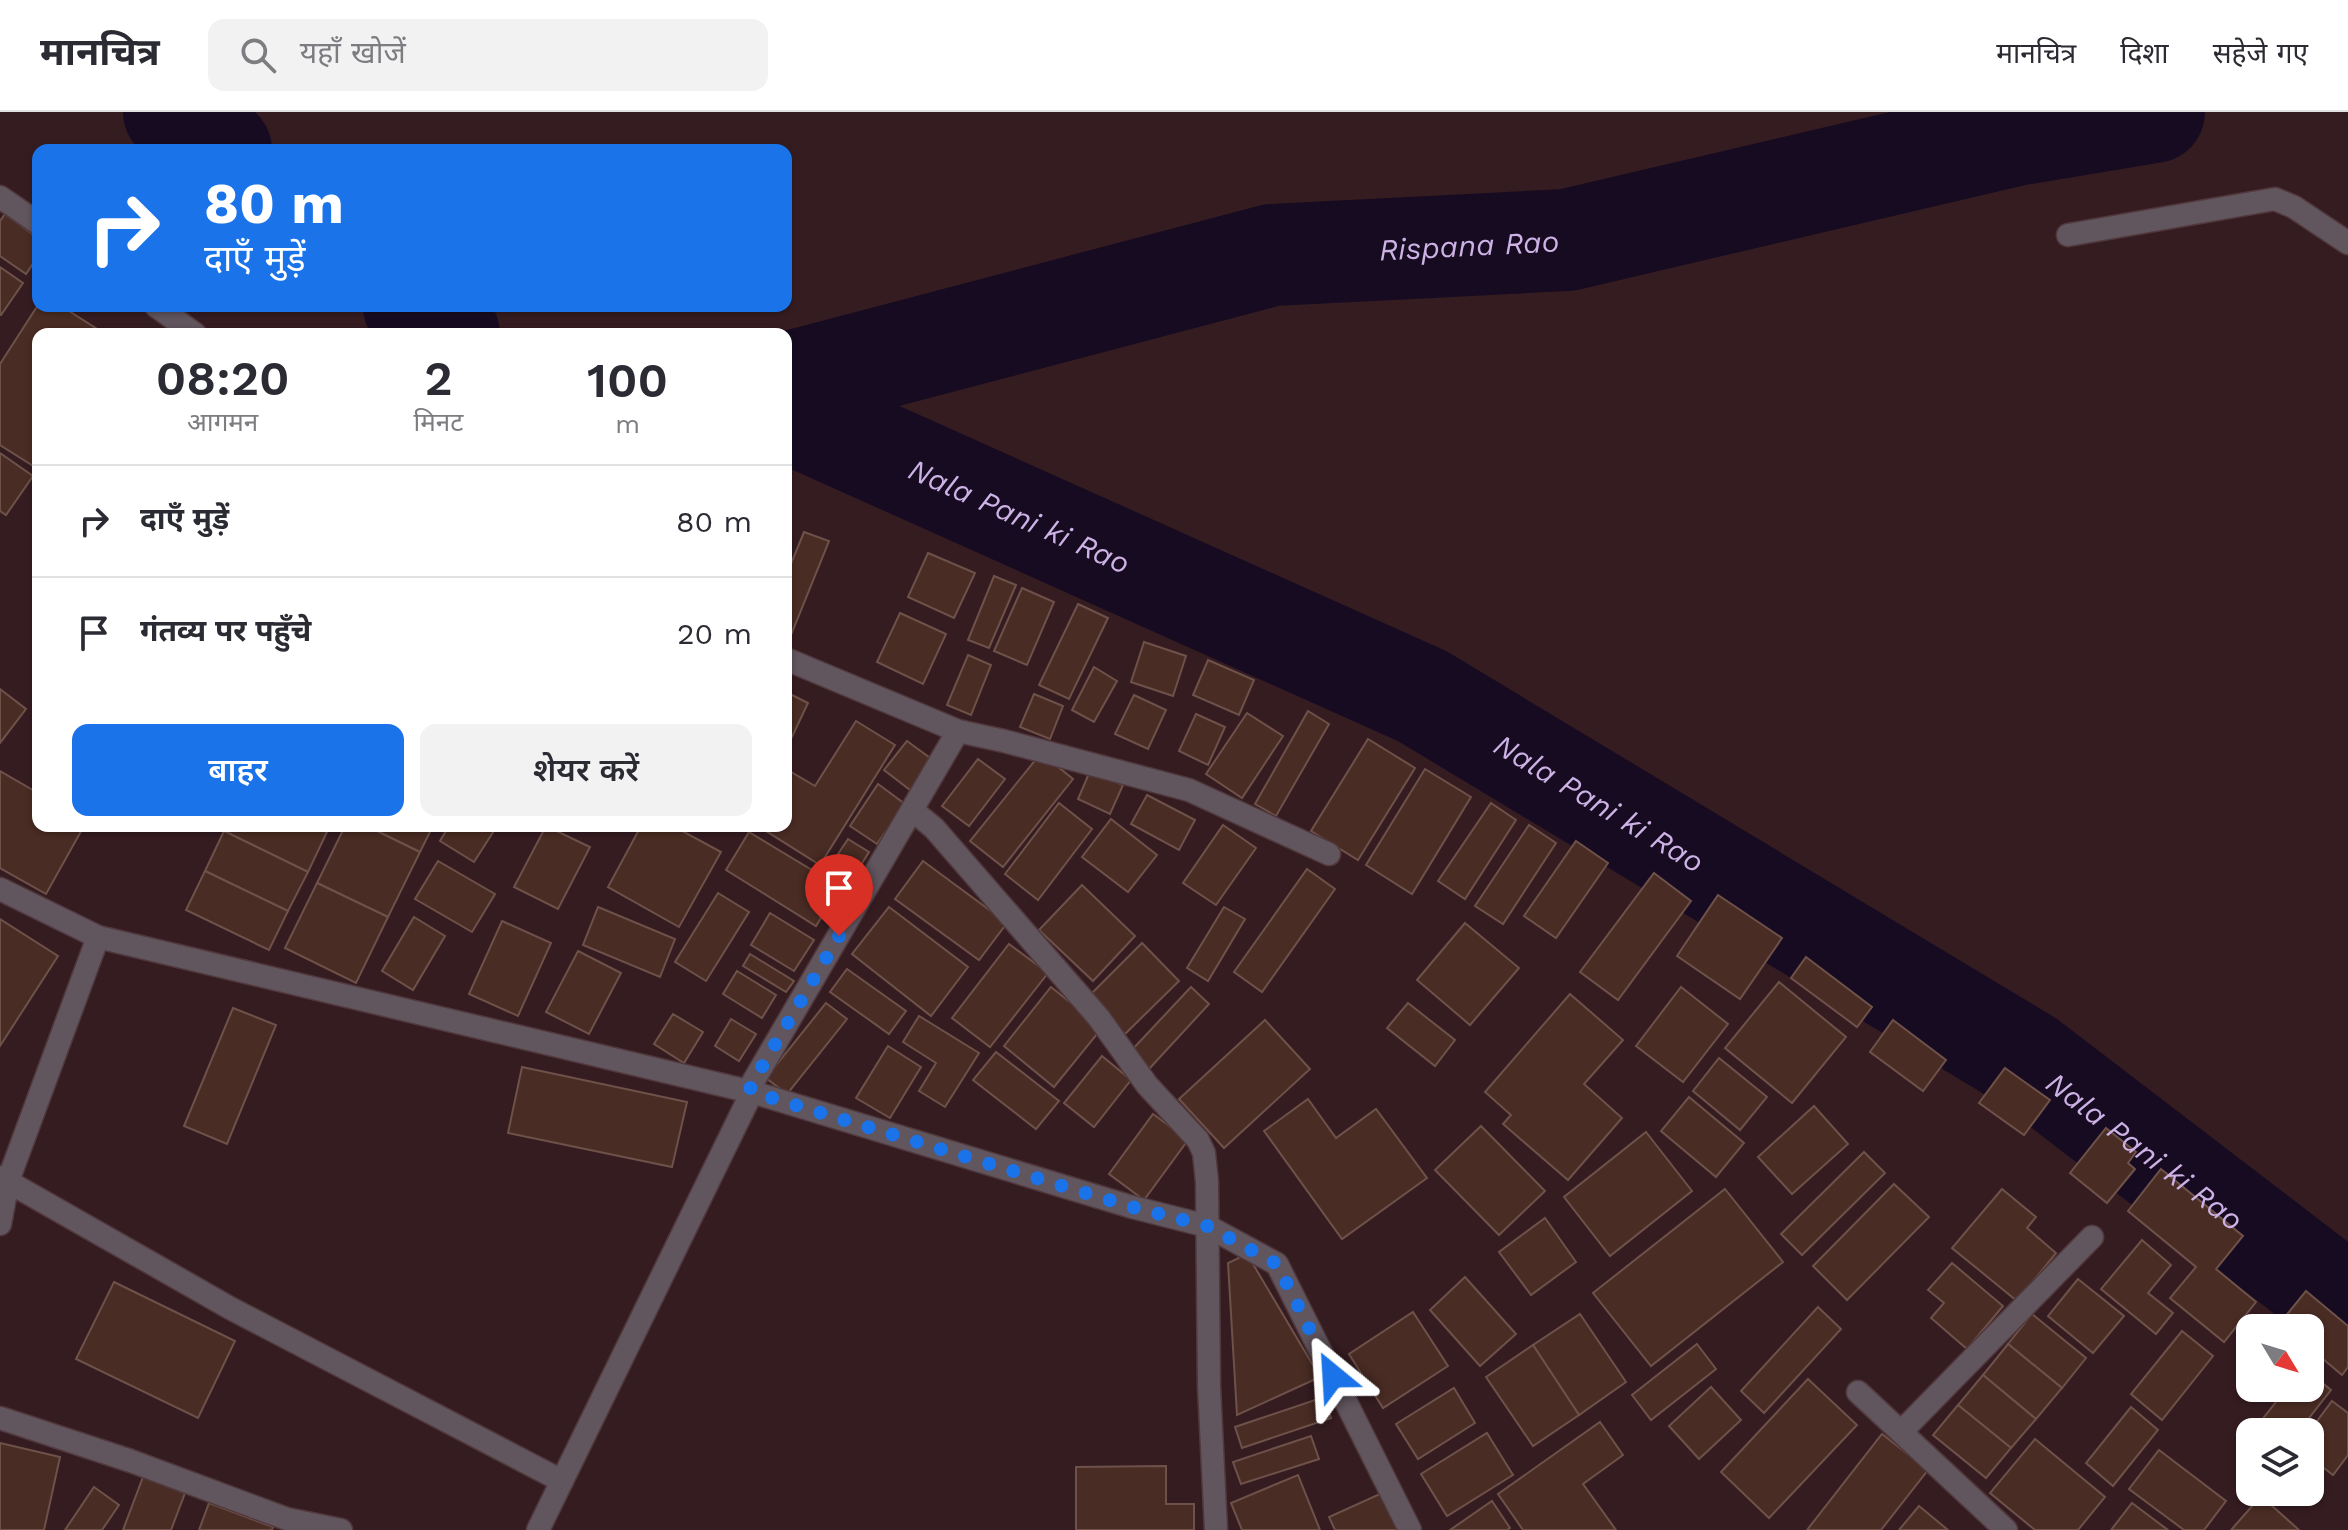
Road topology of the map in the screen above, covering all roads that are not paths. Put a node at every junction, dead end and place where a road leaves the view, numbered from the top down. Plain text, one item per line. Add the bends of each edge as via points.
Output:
1 (0, 197) edge
2 (32, 219) edge
3 (2068, 235) dead end
4 (2348, 243) edge
5 (164, 312) edge
6 (187, 328) edge
7 (792, 662) edge
8 (958, 731) junction
9 (912, 810) junction
10 (1329, 854) dead end
11 (0, 889) edge
12 (98, 937) junction
13 (752, 1092) junction
14 (4, 1179) edge
15 (0, 1224) edge
16 (1207, 1226) junction
17 (2092, 1237) dead end
18 (1858, 1392) dead end
19 (0, 1418) edge
20 (1901, 1432) junction
21 (562, 1481) junction
22 (341, 1530) edge
23 (538, 1530) edge
24 (1216, 1530) edge
25 (1410, 1530) edge
26 (2006, 1530) edge

1 - 2 street
3 - 4 street via 2275,199
5 - 6 street
7 - 8 street
8 - 9 street
8 - 10 street via 1189,790
9 - 13 street via 750,1087
9 - 16 street via 934,828 1080,996 1147,1085 1198,1140 1207,1167
11 - 12 street
12 - 13 street
12 - 14 street
13 - 16 street
13 - 21 street
14 - 15 street
14 - 21 street via 230,1308
16 - 24 street
16 - 25 street via 1277,1264
17 - 20 street
18 - 20 street
19 - 22 street via 287,1519
20 - 26 street
21 - 23 street

